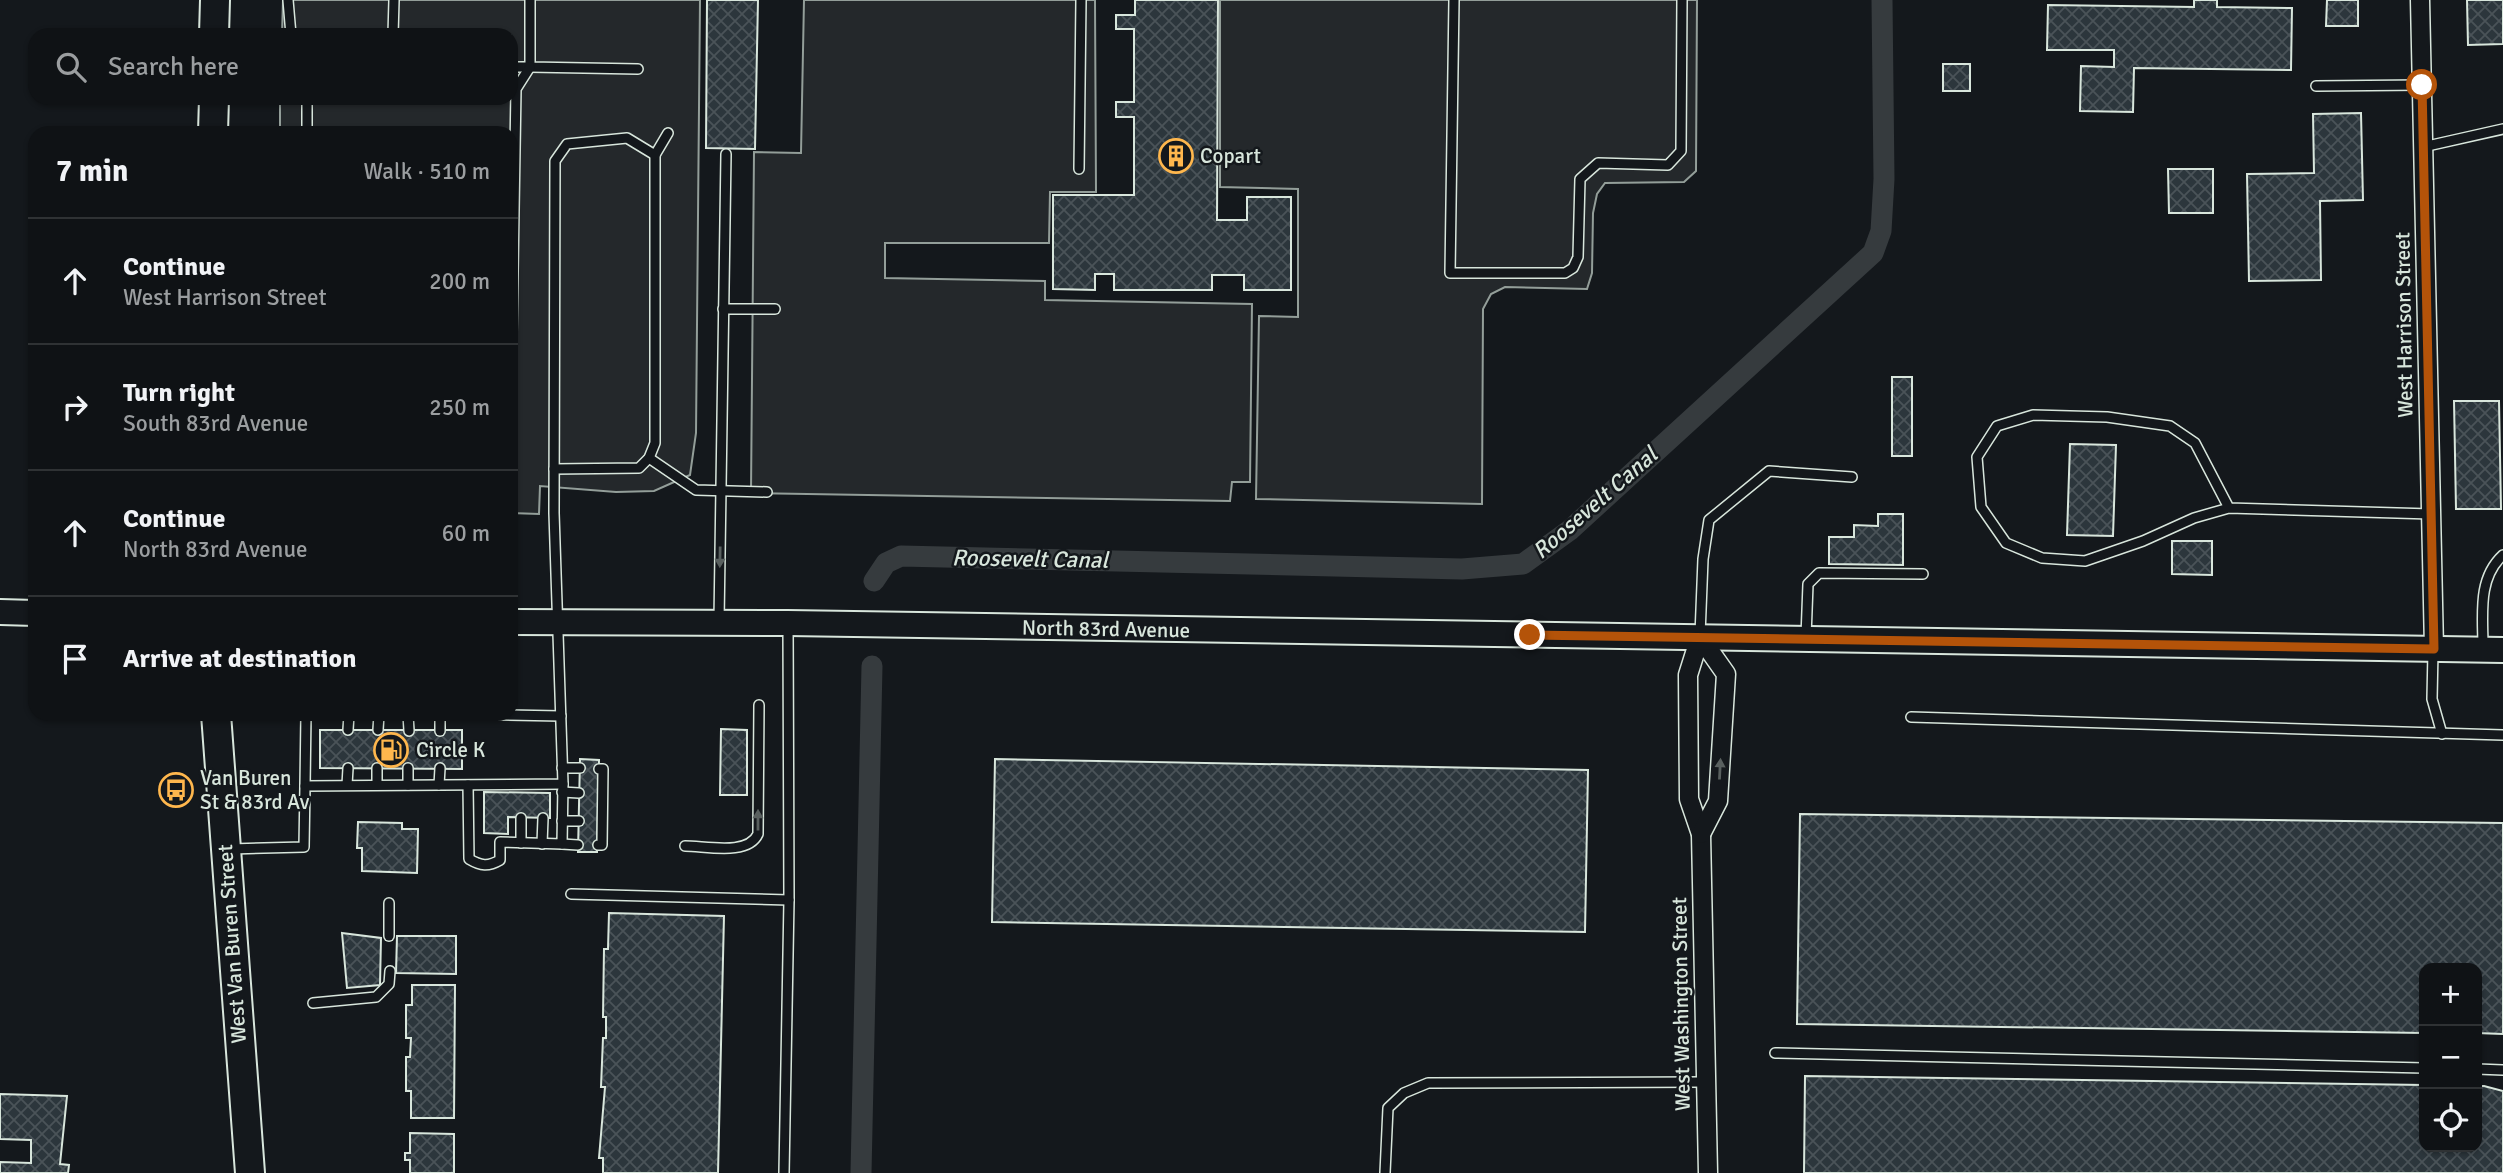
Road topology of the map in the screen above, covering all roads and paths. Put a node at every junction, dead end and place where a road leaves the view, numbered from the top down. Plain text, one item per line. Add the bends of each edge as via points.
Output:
1 (215, 0) edge
2 (288, 0) edge
3 (394, 0) edge
4 (530, 0) edge
5 (1081, 0) edge
6 (1454, 0) edge
7 (1682, 0) edge
8 (2420, 0) edge
9 (214, 28) edge
10 (290, 28) edge
11 (393, 28) edge
12 (518, 67) edge
13 (530, 67) junction
14 (638, 69) dead end
15 (518, 84) edge
16 (2422, 85) junction
17 (2316, 86) dead end
18 (214, 105) edge
19 (307, 105) edge
20 (514, 105) edge
21 (213, 126) edge
22 (307, 126) edge
23 (514, 126) edge
24 (2503, 129) edge
25 (668, 133) dead end
26 (2423, 147) junction
27 (726, 154) dead end
28 (655, 155) junction
29 (1079, 169) dead end
30 (723, 309) junction
31 (775, 309) dead end
32 (649, 458) junction
33 (554, 468) junction
34 (1852, 477) dead end
35 (721, 491) junction
36 (767, 492) dead end
37 (2229, 508) junction
38 (2431, 514) junction
39 (2503, 555) edge
40 (1923, 573) dead end
41 (0, 612) edge
42 (28, 613) edge
43 (518, 622) edge
44 (560, 622) junction
45 (719, 623) junction
46 (788, 623) junction
47 (1700, 636) junction
48 (1806, 639) junction
49 (2434, 649) junction
50 (2493, 650) edge
51 (759, 705) dead end
52 (518, 715) edge
53 (561, 716) junction
54 (1911, 717) dead end
55 (217, 721) edge
56 (306, 721) edge
57 (349, 721) edge
58 (379, 721) edge
59 (408, 721) edge
60 (440, 721) edge
61 (348, 730) dead end
62 (378, 730) dead end
63 (409, 731) dead end
64 (440, 731) dead end
65 (2442, 734) junction
66 (2503, 735) edge
67 (348, 768) dead end
68 (377, 768) dead end
69 (408, 768) dead end
70 (440, 768) dead end
71 (562, 768) junction
72 (580, 768) dead end
73 (599, 769) dead end
74 (347, 785) junction
75 (377, 785) junction
76 (408, 785) junction
77 (439, 785) junction
78 (468, 785) junction
79 (305, 786) junction
80 (563, 788) junction
81 (579, 793) dead end
82 (522, 818) dead end
83 (542, 818) dead end
84 (562, 821) junction
85 (579, 821) dead end
86 (1702, 834) junction
87 (521, 843) junction
88 (542, 844) junction
89 (562, 844) junction
90 (578, 845) dead end
91 (598, 845) dead end
92 (685, 846) dead end
93 (226, 849) junction
94 (571, 894) dead end
95 (789, 900) junction
96 (389, 903) dead end
97 (389, 936) dead end
98 (390, 971) dead end
99 (313, 1003) dead end
100 (1775, 1053) dead end
101 (2419, 1068) edge
102 (2482, 1069) edge
103 (2503, 1070) edge
104 (1705, 1083) junction
105 (250, 1173) edge
106 (784, 1173) edge
107 (1385, 1173) edge
108 (1708, 1173) edge

1 - 9 main road
2 - 10 lane
3 - 11 lane
4 - 13 lane
5 - 29 lane
6 - 7 lane via 1450,273 1565,273 1578,257 1580,179 1587,169 1598,163 1668,165 1681,151
8 - 16 street, West Harrison Street
12 - 13 lane
13 - 14 lane
13 - 15 lane
16 - 17 lane
16 - 26 street, West Harrison Street
18 - 21 main road
19 - 22 lane
20 - 23 lane
24 - 26 lane
25 - 28 lane
26 - 38 street, West Harrison Street
27 - 30 lane
28 - 32 lane via 655,443
28 - 33 lane via 626,138 567,144 555,161
30 - 31 lane
30 - 35 lane
32 - 33 lane via 639,468
32 - 35 lane via 696,490
33 - 44 lane
34 - 47 lane via 1769,471 1709,520
35 - 36 lane
35 -> 45 lane
37 - 37 lane via 2085,561 2042,558 2006,543 1981,507 1976,457 1997,426 2033,415 2107,417 2170,426 2195,443
37 - 38 lane
38 - 49 street, West Harrison Street
39 - 50 lane via 2486,579
40 - 48 lane via 1819,573 1808,584
41 - 42 main road
43 - 44 main road, North 83rd Avenue
44 - 45 main road, North 83rd Avenue
44 - 53 lane
45 - 46 main road, North 83rd Avenue
46 - 47 main road, North 83rd Avenue
46 - 95 lane
47 - 48 main road, North 83rd Avenue
47 - 86 street, West Washington Street via 1688,675 1689,799
86 -> 47 street, West Washington Street via 1718,802 1726,674
48 - 49 main road, North 83rd Avenue
49 - 50 main road, North 83rd Avenue
49 - 65 lane via 2432,699
92 -> 51 lane via 744,847 754,842 758,834
52 - 53 lane
53 - 71 lane
54 - 65 lane
55 - 93 main road, West Van Buren Street
56 - 79 lane
57 - 61 lane
58 - 62 lane
59 - 63 lane
60 - 64 lane
65 - 66 lane
67 - 74 lane
68 - 75 lane
69 - 76 lane
70 - 77 lane
71 - 72 lane
71 - 80 lane
73 - 91 lane via 603,769 602,845
74 - 75 lane
74 - 79 lane
75 - 76 lane
76 - 77 lane
77 - 78 lane
78 - 80 lane
78 - 87 lane via 469,859 491,866 500,860 500,842
79 - 93 lane via 303,847
80 - 81 lane
80 - 84 lane
82 - 87 lane
83 - 88 lane
84 - 85 lane
84 - 89 lane
86 - 104 street, West Washington Street
87 - 88 lane
88 - 89 lane
89 - 90 lane
93 - 105 main road, West Van Buren Street
94 - 95 lane
95 - 106 lane
96 - 97 lane
98 - 99 lane via 389,984 376,997
100 - 101 lane
102 - 103 lane
104 - 107 lane via 1428,1083 1404,1093 1388,1108
104 - 108 street, West Washington Street

